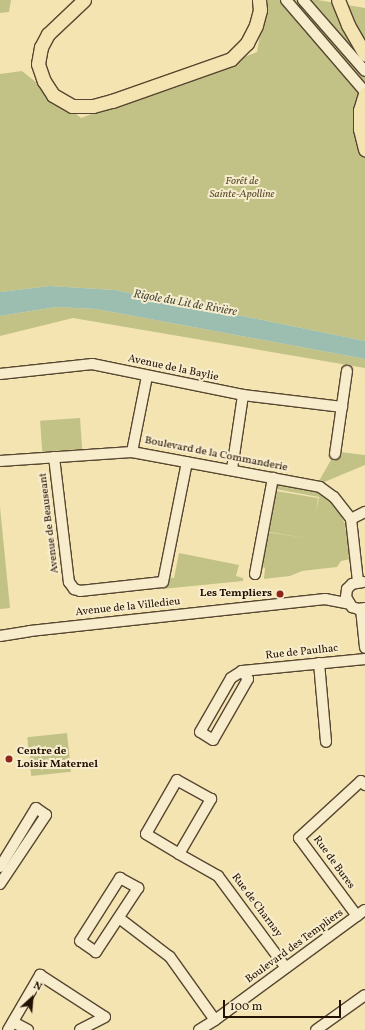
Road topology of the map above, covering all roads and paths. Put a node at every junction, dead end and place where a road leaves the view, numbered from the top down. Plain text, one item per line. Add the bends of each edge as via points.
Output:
1 (259, 0) edge
2 (286, 0) edge
3 (303, 0) edge
4 (338, 0) edge
5 (76, 2) edge
6 (365, 55) edge
7 (364, 70) edge
8 (365, 93) edge
9 (365, 148) edge
10 (347, 371) dead end
11 (0, 374) edge
12 (148, 376) junction
13 (243, 395) junction
14 (342, 407) junction
15 (132, 452) junction
16 (335, 454) dead end
17 (54, 457) junction
18 (0, 461) edge
19 (187, 462) junction
20 (232, 470) junction
21 (273, 478) junction
22 (365, 512) edge
23 (351, 519) junction
24 (255, 574) dead end
25 (362, 582) edge
26 (347, 589) junction
27 (325, 599) junction
28 (350, 604) junction
29 (363, 608) edge
30 (0, 631) edge
31 (30, 631) junction
32 (0, 636) edge
33 (365, 648) edge
34 (365, 659) edge
35 (319, 663) junction
36 (242, 671) junction
37 (326, 742) dead end
38 (365, 785) edge
39 (179, 854) junction
40 (0, 867) edge
41 (1, 879) edge
42 (361, 913) edge
43 (119, 918) junction
44 (286, 968) junction
45 (365, 995) edge
46 (215, 1020) junction
47 (10, 1026) edge
48 (28, 1030) edge
49 (80, 1030) edge
50 (199, 1030) edge
51 (316, 1030) edge

1 - 5 main road via 260,10 256,25 247,43 231,59 93,106 72,106 53,95 44,81 38,64 41,47 48,34
2 - 8 street
3 - 7 street
4 - 6 main road via 348,25
8 - 9 main road via 360,110 360,129
10 - 14 street
11 - 12 street, Avenue de la Baylie via 92,364
12 - 13 street, Avenue de la Baylie
12 - 15 street
13 - 14 street, Avenue de la Baylie
13 - 20 street
14 - 16 street
15 - 17 street, Boulevard de la Commanderie
15 - 19 street, Boulevard de la Commanderie
17 - 18 street, Boulevard de la Commanderie
17 - 19 street, Avenue de Beauseant via 69,582 74,589 80,591 163,582
19 - 20 street, Boulevard de la Commanderie
20 - 21 street, Boulevard de la Commanderie
21 - 23 street, Boulevard de la Commanderie via 320,487 334,497
21 - 24 street
22 - 23 street
23 - 25 street
25 - 26 street, Avenue de la Villedieu via 352,584
26 - 27 street, Avenue de la Villedieu
26 - 28 street via 346,597
27 - 28 street, Avenue de la Villedieu
27 - 31 street, Avenue de la Villedieu
28 - 29 street, Avenue de la Villedieu via 355,608
29 - 33 street
30 - 31 street, Avenue de la Villedieu
31 - 32 street, Avenue de la Villedieu
34 - 35 street, Rue de Paulhac
35 - 36 street, Rue de Paulhac
35 - 37 street
36 - 36 street via 231,678 200,732 213,740 248,679
38 - 42 street, Rue de Bures via 361,782 300,838
39 - 39 street, Rue de Charnay via 211,799 177,780 146,834
39 - 44 street, Rue de Charnay via 218,876
40 - 41 street via 36,808 46,814
42 - 44 street, Boulevard des Templiers
43 - 43 street via 138,888 120,878 80,941 96,952
43 - 46 street via 170,957
44 - 46 street, Boulevard des Templiers
45 - 51 street
46 - 50 street, Boulevard des Templiers
47 - 48 street
47 - 49 street via 40,975 105,1017

